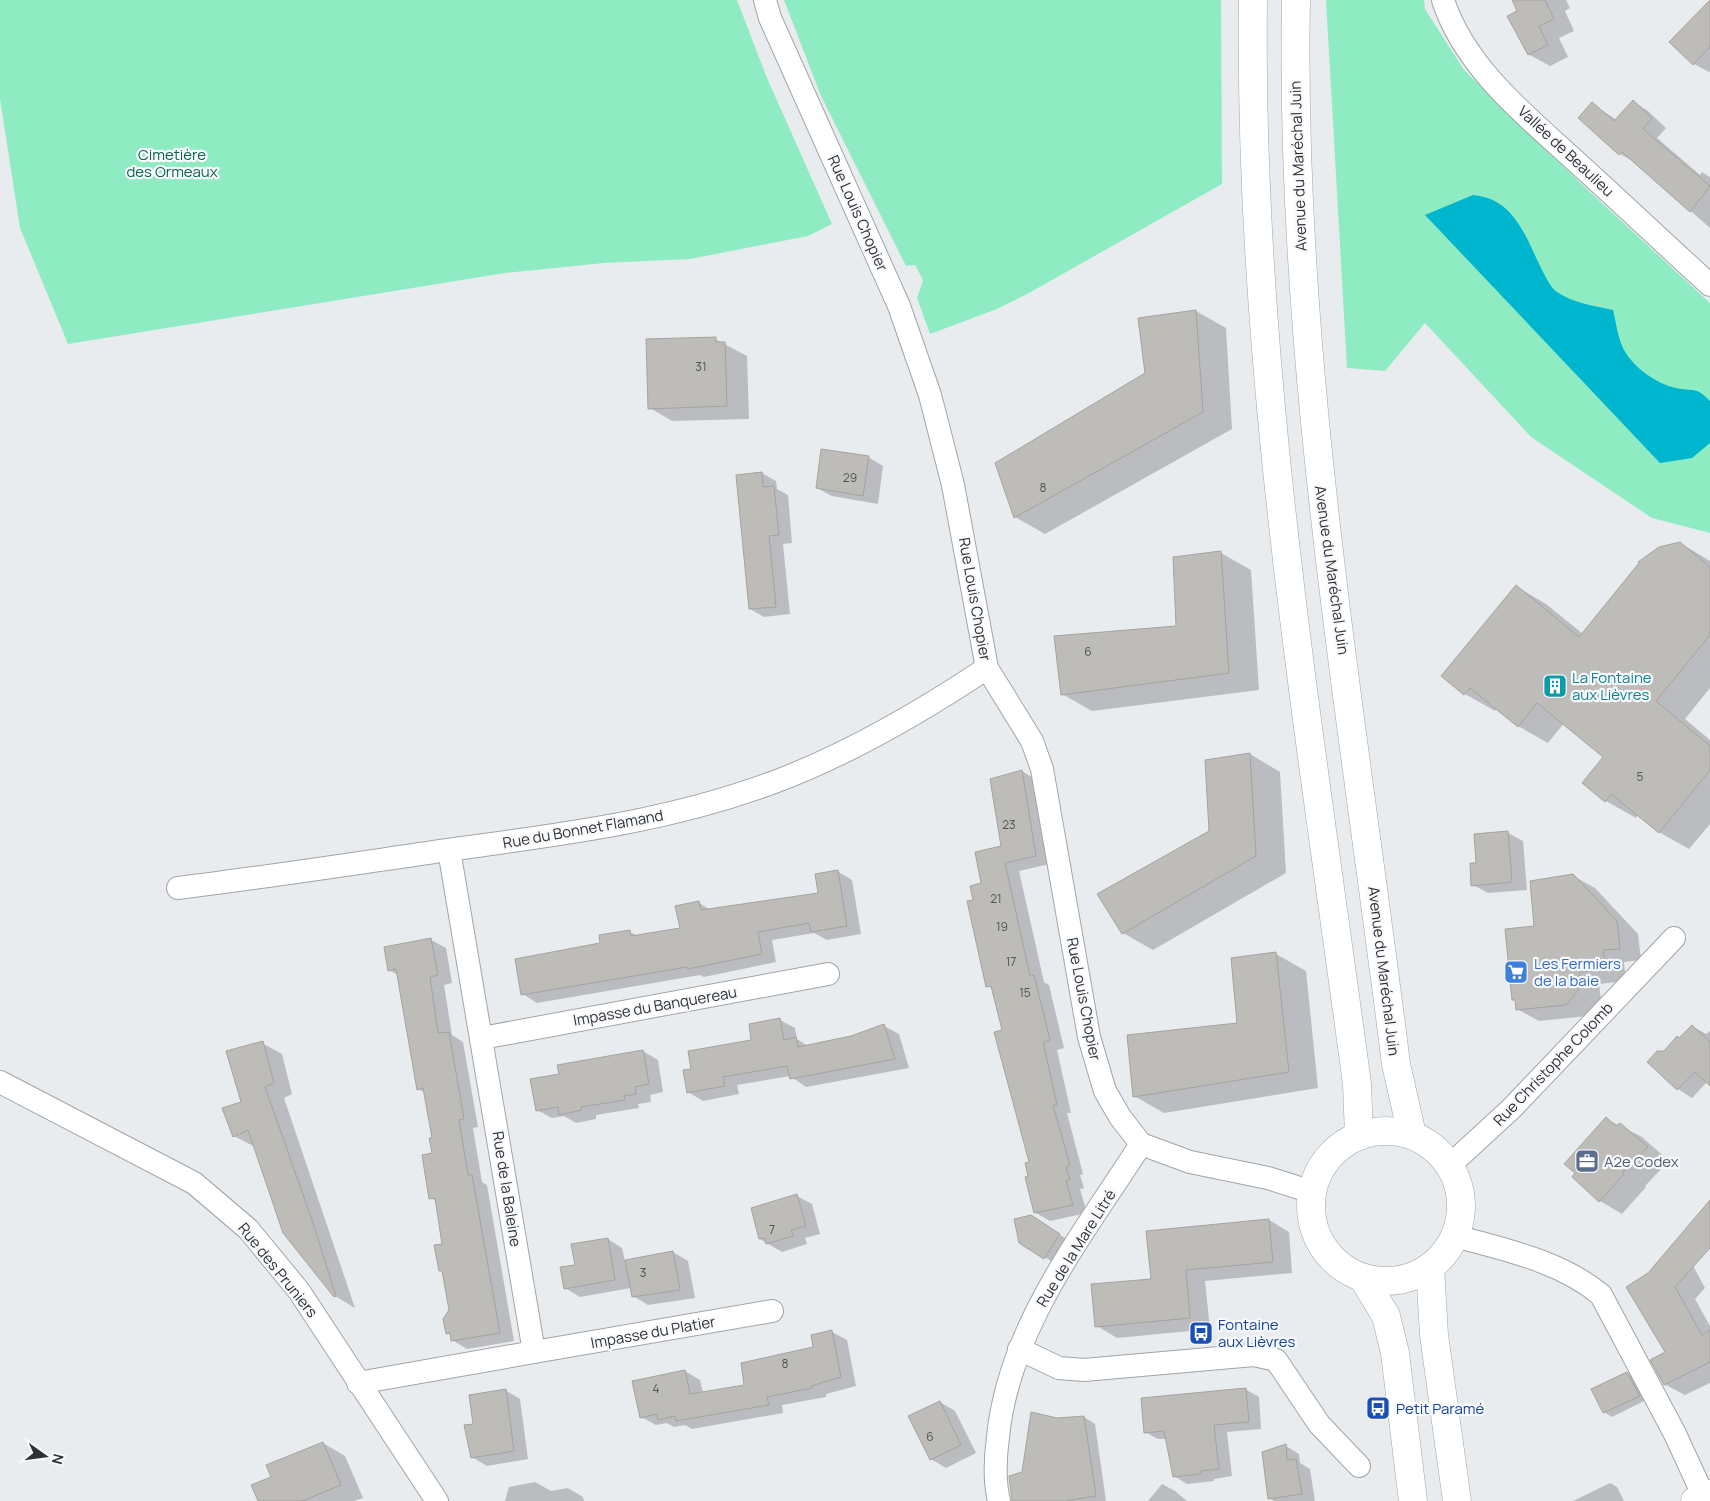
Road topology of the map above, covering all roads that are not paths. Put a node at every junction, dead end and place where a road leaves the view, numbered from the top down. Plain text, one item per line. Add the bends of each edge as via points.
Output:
1 (765, 0) edge
2 (1253, 0) edge
3 (1296, 0) edge
4 (1443, 0) edge
5 (1710, 285) edge
6 (987, 668) junction
7 (448, 850) junction
8 (178, 888) dead end
9 (1674, 938) dead end
10 (828, 974) dead end
11 (482, 1038) junction
12 (0, 1082) edge
13 (1412, 1135) junction
14 (1359, 1136) junction
15 (1141, 1144) junction
16 (1450, 1165) junction
17 (1312, 1192) junction
18 (1456, 1236) junction
19 (1430, 1268) junction
20 (1363, 1278) junction
21 (772, 1311) dead end
22 (1019, 1349) junction
23 (534, 1352) junction
24 (358, 1383) junction
25 (1359, 1466) dead end
26 (1703, 1497) edge
27 (437, 1501) edge
28 (999, 1501) edge
29 (1413, 1501) edge
30 (1457, 1501) edge

1 - 6 street, Rue Louis Chopier via 770,18 899,306 921,367 953,485
2 - 14 main road via 1258,239 1271,410 1300,658 1357,1084
3 - 13 main road, Avenue du Maréchal Juin via 1300,237 1318,468 1396,1064
4 - 5 street, Vallée de Beaulieu via 1448,16 1467,49 1487,75
6 - 7 street, Rue du Bonnet Flamand via 932,705 828,760 769,784 649,820
6 - 15 street, Rue Louis Chopier via 1032,741 1042,769 1096,1064 1120,1118
7 - 8 street, Rue du Bonnet Flamand
7 - 11 street, Rue de la Baleine
9 - 16 street, Rue Christophe Colomb via 1511,1108
10 - 11 street, Impasse du Banquereau
11 - 23 street, Rue de la Baleine
12 - 24 street, Rue des Pruniers via 194,1183 248,1229 299,1291 338,1347
13 - 14 main road via 1376,1131
13 - 16 main road via 1433,1147
14 - 17 main road via 1328,1158
15 - 17 street via 1190,1162 1268,1178
15 - 22 street, Rue de la Mare Litré via 1043,1297
16 - 18 main road via 1462,1207
17 - 20 main road via 1314,1228 1321,1245 1332,1260
18 - 19 main road
18 - 26 street via 1517,1253 1583,1280 1601,1294 1675,1434
19 - 20 main road via 1398,1281 1380,1282
19 - 30 main road via 1434,1335
20 - 29 main road via 1386,1316 1395,1353
21 - 23 street, Impasse du Platier
22 - 25 street via 1060,1368 1084,1370 1254,1355 1276,1360 1320,1424
22 - 28 street, Rue de la Mare Litré via 1000,1414 995,1464
23 - 24 street
24 - 27 street, Rue des Pruniers

